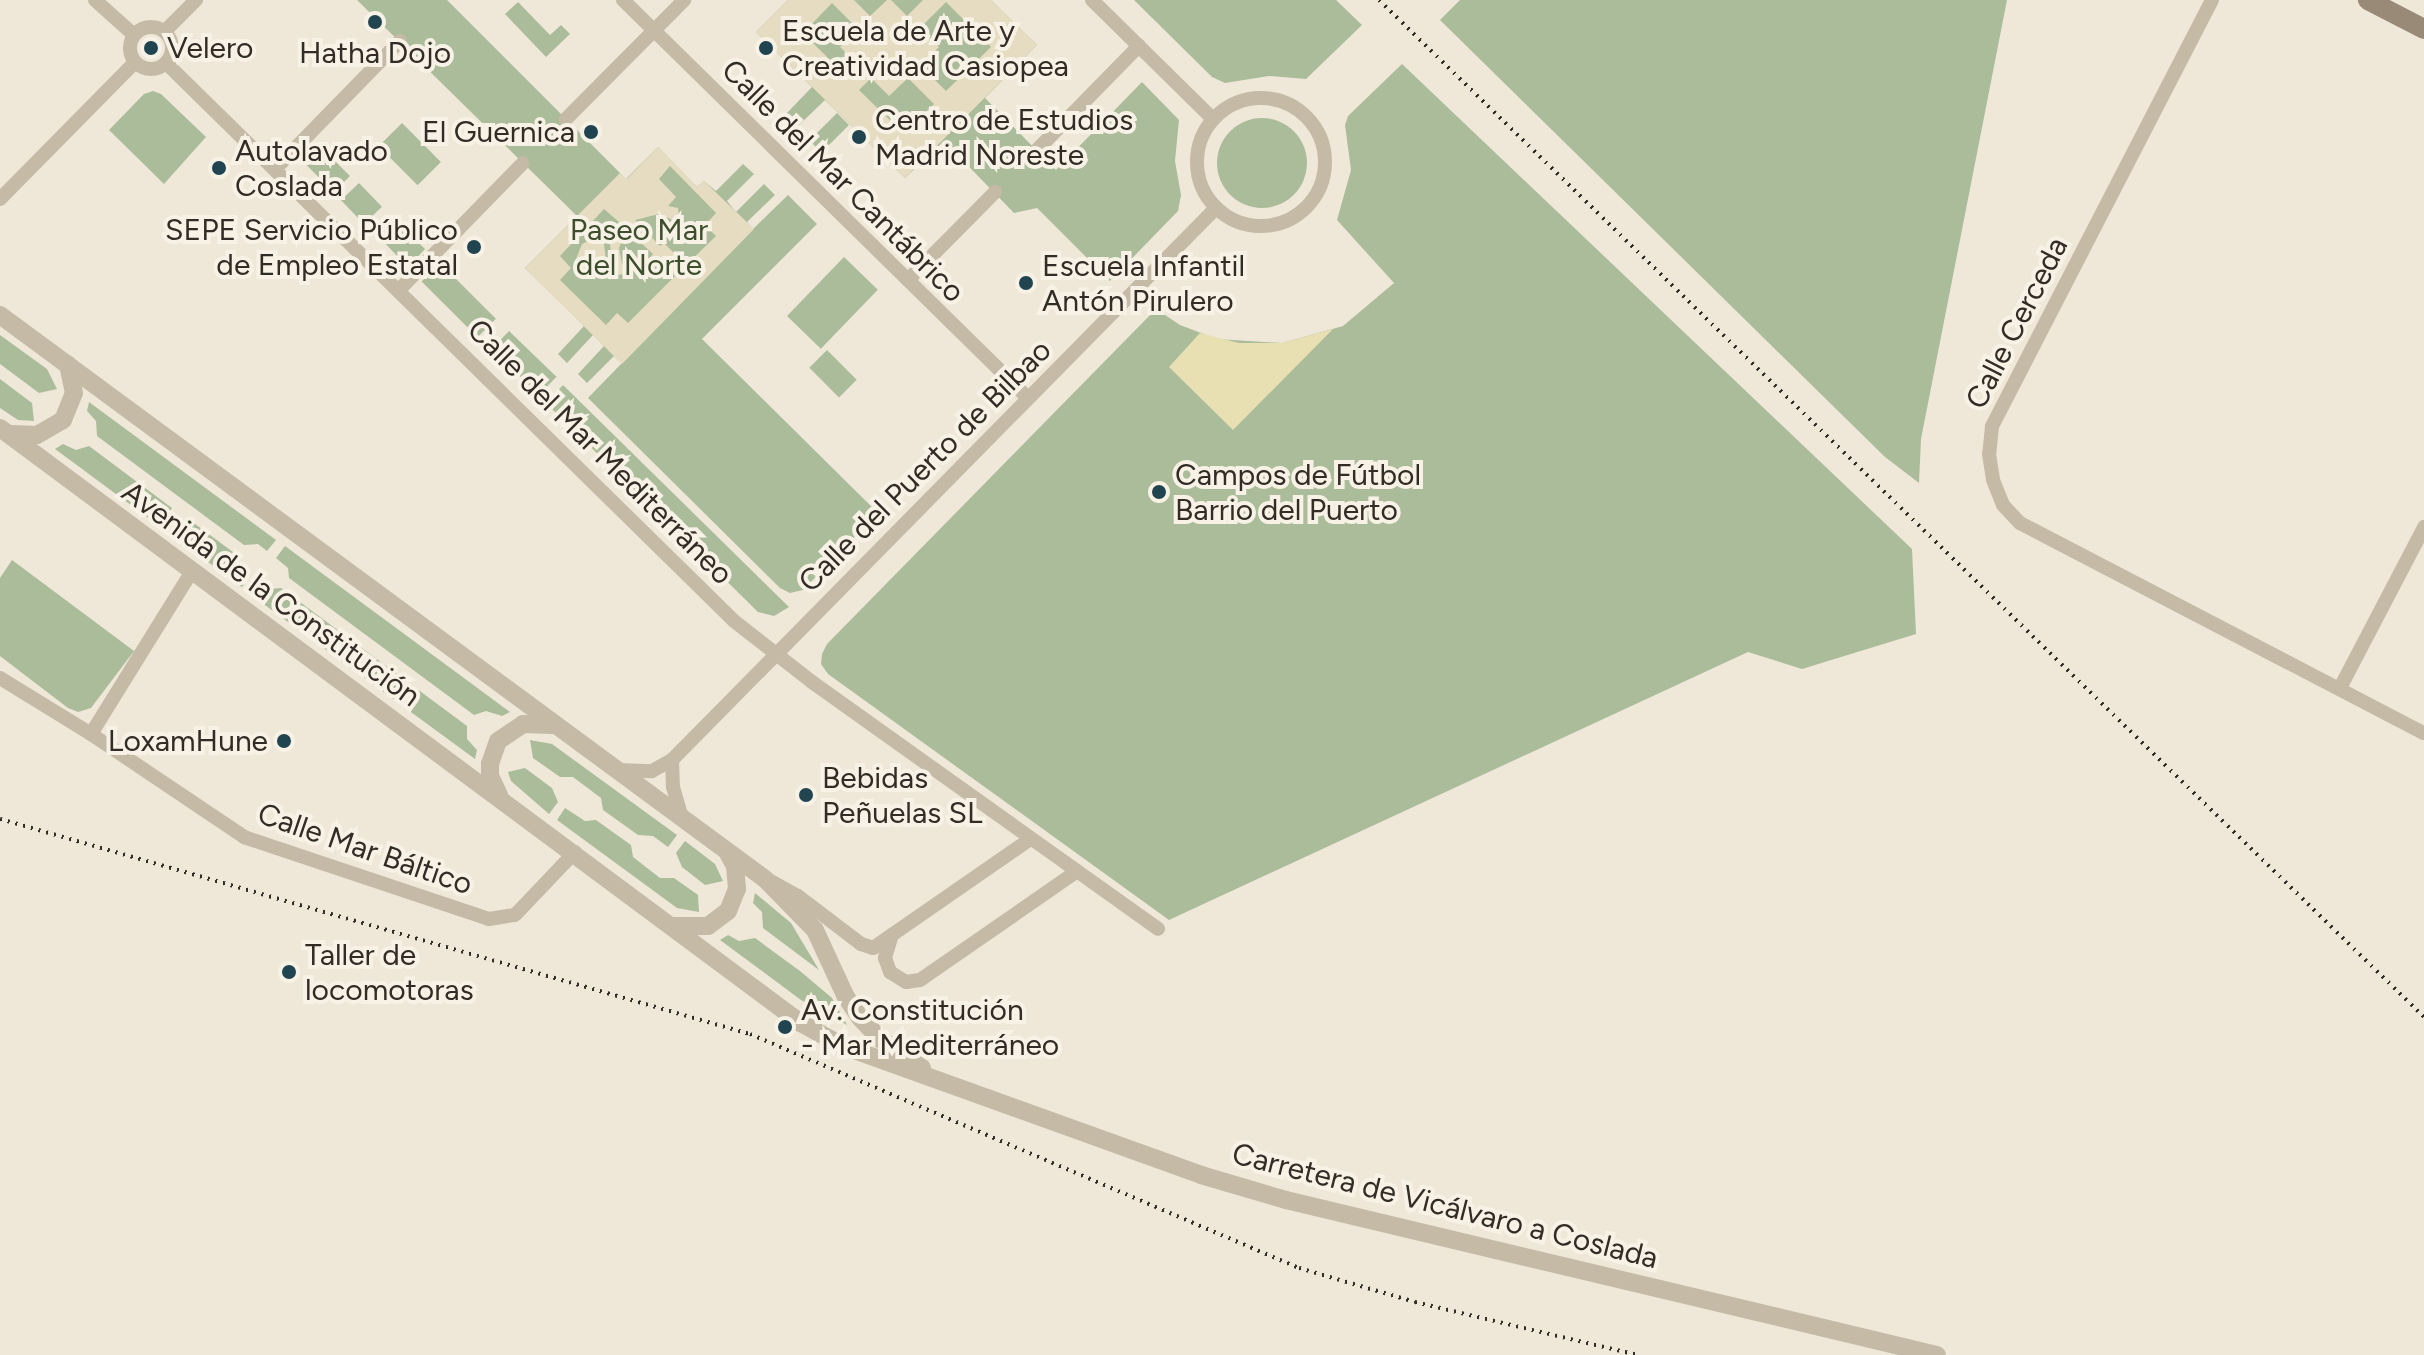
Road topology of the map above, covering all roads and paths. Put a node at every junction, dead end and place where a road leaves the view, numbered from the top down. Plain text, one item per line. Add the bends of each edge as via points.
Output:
1 (95, 0) edge
2 (196, 0) edge
3 (623, 0) edge
4 (684, 0) edge
5 (1092, 0) edge
6 (2212, 0) edge
7 (2368, 0) edge
8 (2424, 29) edge
9 (654, 30) junction
10 (165, 31) junction
11 (134, 35) junction
12 (400, 41) dead end
13 (1139, 46) junction
14 (135, 62) junction
15 (166, 63) junction
16 (566, 119) dead end
17 (1213, 119) junction
18 (1037, 150) dead end
19 (523, 163) dead end
20 (275, 169) junction
21 (995, 192) dead end
22 (0, 199) edge
23 (1216, 208) junction
24 (908, 280) junction
25 (399, 290) junction
26 (0, 315) edge
27 (68, 365) junction
28 (1028, 398) junction
29 (4, 431) edge
30 (2424, 527) edge
31 (192, 571) junction
32 (776, 655) junction
33 (0, 678) edge
34 (2340, 688) junction
35 (555, 726) junction
36 (2424, 733) edge
37 (91, 734) junction
38 (672, 760) junction
39 (614, 769) junction
40 (501, 798) junction
41 (683, 820) junction
42 (1029, 840) junction
43 (575, 852) junction
44 (728, 853) junction
45 (1076, 872) junction
46 (765, 879) junction
47 (669, 926) junction
48 (1158, 929) dead end
49 (891, 937) junction
50 (949, 1084) junction
51 (1937, 1355) edge

1 - 11 street
2 - 10 street
3 - 9 street, Calle del Mar Cantábrico
4 - 9 street
5 - 13 street
6 - 34 street, Calle Cerceda via 1992,427 1993,480 2003,505 2020,523
7 - 8 main road
9 - 16 street
9 - 24 street, Calle del Mar Cantábrico
10 - 11 street via 151,26
10 - 15 street via 172,44
11 - 14 street via 129,48
12 - 20 street
13 - 17 street
13 - 18 street
14 - 15 street via 147,69
14 - 22 street
15 - 20 street, Calle del Mar Mediterráneo
17 - 23 street via 1201,140 1197,164 1202,188
17 - 23 street via 1251,98 1280,101 1306,115 1325,154 1316,196 1286,222 1249,226
19 - 25 street
20 - 25 street, Calle del Mar Mediterráneo
21 - 24 street
23 - 28 street, Calle del Puerto de Bilbao
24 - 28 street, Calle del Mar Cantábrico
25 - 32 street, Calle del Mar Mediterráneo via 734,621
26 - 27 street, Avenida de la Constitución
27 - 29 street, Avenida de la Constitución via 74,393 63,420 37,435
27 - 35 street, Avenida de la Constitución
28 - 32 street, Calle del Puerto de Bilbao
29 - 31 street, Avenida de la Constitución
30 - 34 street
31 - 37 street
31 - 40 street, Avenida de la Constitución
32 - 38 street, Calle del Puerto de Bilbao
32 - 42 street, Calle del Mar Mediterráneo
33 - 37 street, Calle Mar Báltico
34 - 36 street, Calle Cerceda
35 - 39 street, Avenida de la Constitución
35 - 40 street via 523,724 498,741 490,764
37 - 43 street, Calle Mar Báltico via 244,837 489,919 515,915
38 - 39 street, Calle del Puerto de Bilbao via 642,772
38 - 41 street
39 - 41 street, Avenida de la Constitución
40 - 43 street, Avenida de la Constitución
41 - 44 street, Avenida de la Constitución
42 - 45 street, Calle del Mar Mediterráneo
42 - 49 street
43 - 47 street, Avenida de la Constitución
44 - 46 street, Avenida de la Constitución
44 - 47 street via 738,877 728,911 708,926
45 - 48 street, Calle del Mar Mediterráneo
45 - 49 street via 920,980 906,982 890,972 885,958
46 - 49 street via 789,890 864,946 875,947
46 - 50 street, Avenida de la Constitución via 811,923 846,997 871,1030
47 - 50 street, Avenida de la Constitución via 812,1030 873,1059
50 - 51 street, Carretera de Vicálvaro a Coslada via 1201,1175 1286,1200

